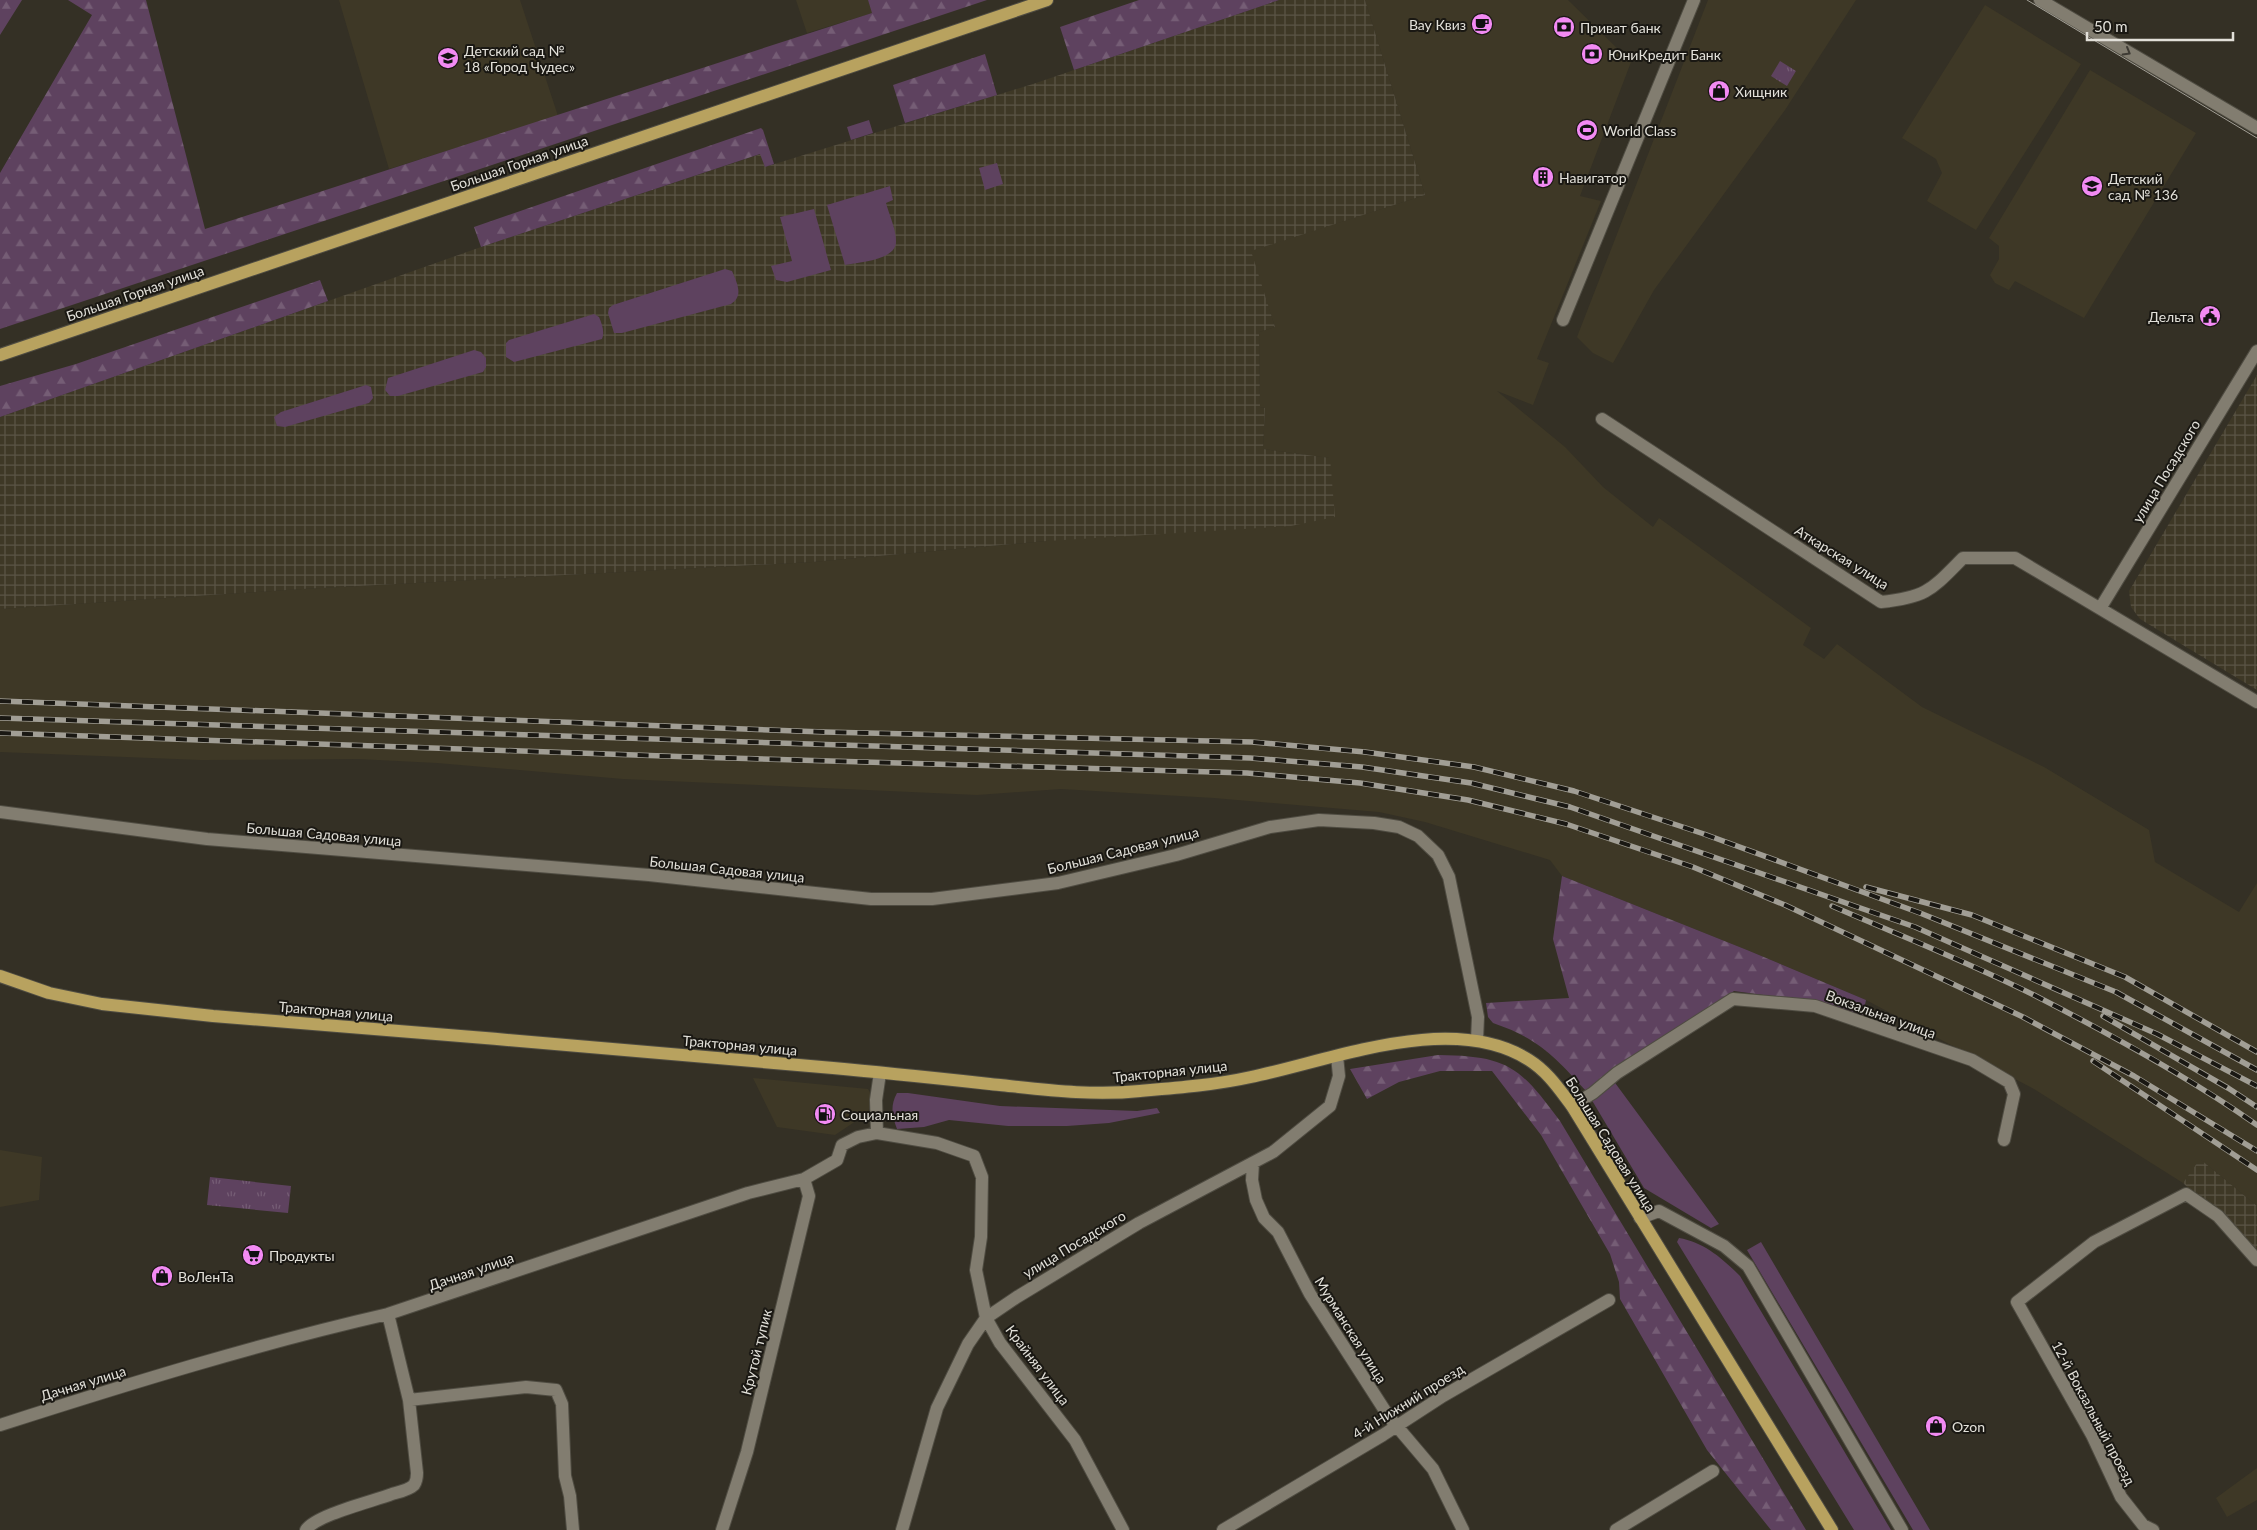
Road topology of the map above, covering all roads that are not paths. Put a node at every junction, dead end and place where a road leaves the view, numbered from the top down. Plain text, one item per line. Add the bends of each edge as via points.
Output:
1 (1047, 0) edge
2 (1694, 0) edge
3 (2040, 0) edge
4 (2257, 128) edge
5 (1563, 320) dead end
6 (2257, 351) edge
7 (0, 355) edge
8 (1602, 419) dead end
9 (2101, 607) junction
10 (2257, 702) edge
11 (0, 812) edge
12 (0, 976) edge
13 (1476, 1040) junction
14 (1337, 1056) junction
15 (880, 1072) junction
16 (1572, 1106) junction
17 (877, 1133) junction
18 (2004, 1140) dead end
19 (1253, 1163) junction
20 (804, 1179) junction
21 (1640, 1218) junction
22 (2257, 1260) edge
23 (1610, 1300) dead end
24 (388, 1314) junction
25 (986, 1318) junction
26 (408, 1400) junction
27 (0, 1425) edge
28 (1397, 1426) junction
29 (1713, 1471) dead end
30 (306, 1530) edge
31 (573, 1530) edge
32 (722, 1530) edge
33 (902, 1530) edge
34 (1123, 1530) edge
35 (1222, 1530) edge
36 (1463, 1530) edge
37 (1616, 1530) edge
38 (1832, 1530) edge
39 (1902, 1530) edge
40 (2154, 1530) edge

1 - 7 main road, Большая Горная улица
2 - 5 street
3 -> 4 street
6 - 9 street, улица Посадского
8 - 9 street, Аткарская улица via 1881,602 1909,599 1930,590 1963,558 2015,558
9 - 10 street, Аткарская улица
11 - 13 street, Большая Садовая улица via 207,839 649,875 871,899 932,899 1058,883 1270,827 1319,820 1374,823 1399,827 1418,836 1438,855 1449,877 1478,1017
12 - 15 main road, Тракторная улица via 49,993 102,1004
13 - 14 main road, Тракторная улица via 1435,1039
13 - 16 main road, Большая Садовая улица via 1529,1060 1549,1076
14 - 15 main road, Тракторная улица via 1248,1078 1137,1092 1066,1093
14 - 19 street, улица Посадского via 1339,1076 1330,1106 1273,1152
15 - 17 street via 876,1100
16 - 18 street, Вокзальная улица via 1617,1073 1733,999 1815,1006 1972,1060 2009,1082 2014,1094
16 - 21 main road, Большая Садовая улица
17 - 20 street, Дачная улица via 842,1145 836,1160
17 - 25 street, Крайняя улица via 937,1143 974,1156 982,1177 981,1237 976,1270
19 - 25 street, улица Посадского via 1139,1223
19 - 28 street, Мурманская улица via 1252,1180 1264,1218 1278,1232 1340,1344
20 - 24 street, Дачная улица via 748,1193
20 - 32 street, Крутой тупик via 809,1196 747,1452
21 - 38 main road, Большая Садовая улица
21 - 39 street via 1659,1211 1724,1246 1748,1266
22 - 40 street, 12-й Вокзальный проезд via 2218,1216 2186,1194 2094,1242 2017,1302 2092,1434 2121,1498 2143,1525
23 - 28 street, 4-й Нижний проезд
24 - 26 street
24 - 27 street, Дачная улица via 119,1387
25 - 33 street, улица Посадского via 968,1344 937,1408
25 - 34 street, Крайняя улица via 1000,1343 1075,1440
26 - 30 street via 418,1473 414,1484 322,1517
26 - 31 street via 526,1387 556,1390 562,1404 565,1476
28 - 35 street, 4-й Нижний проезд
28 - 36 street, Мурманская улица via 1433,1469
29 - 37 street

